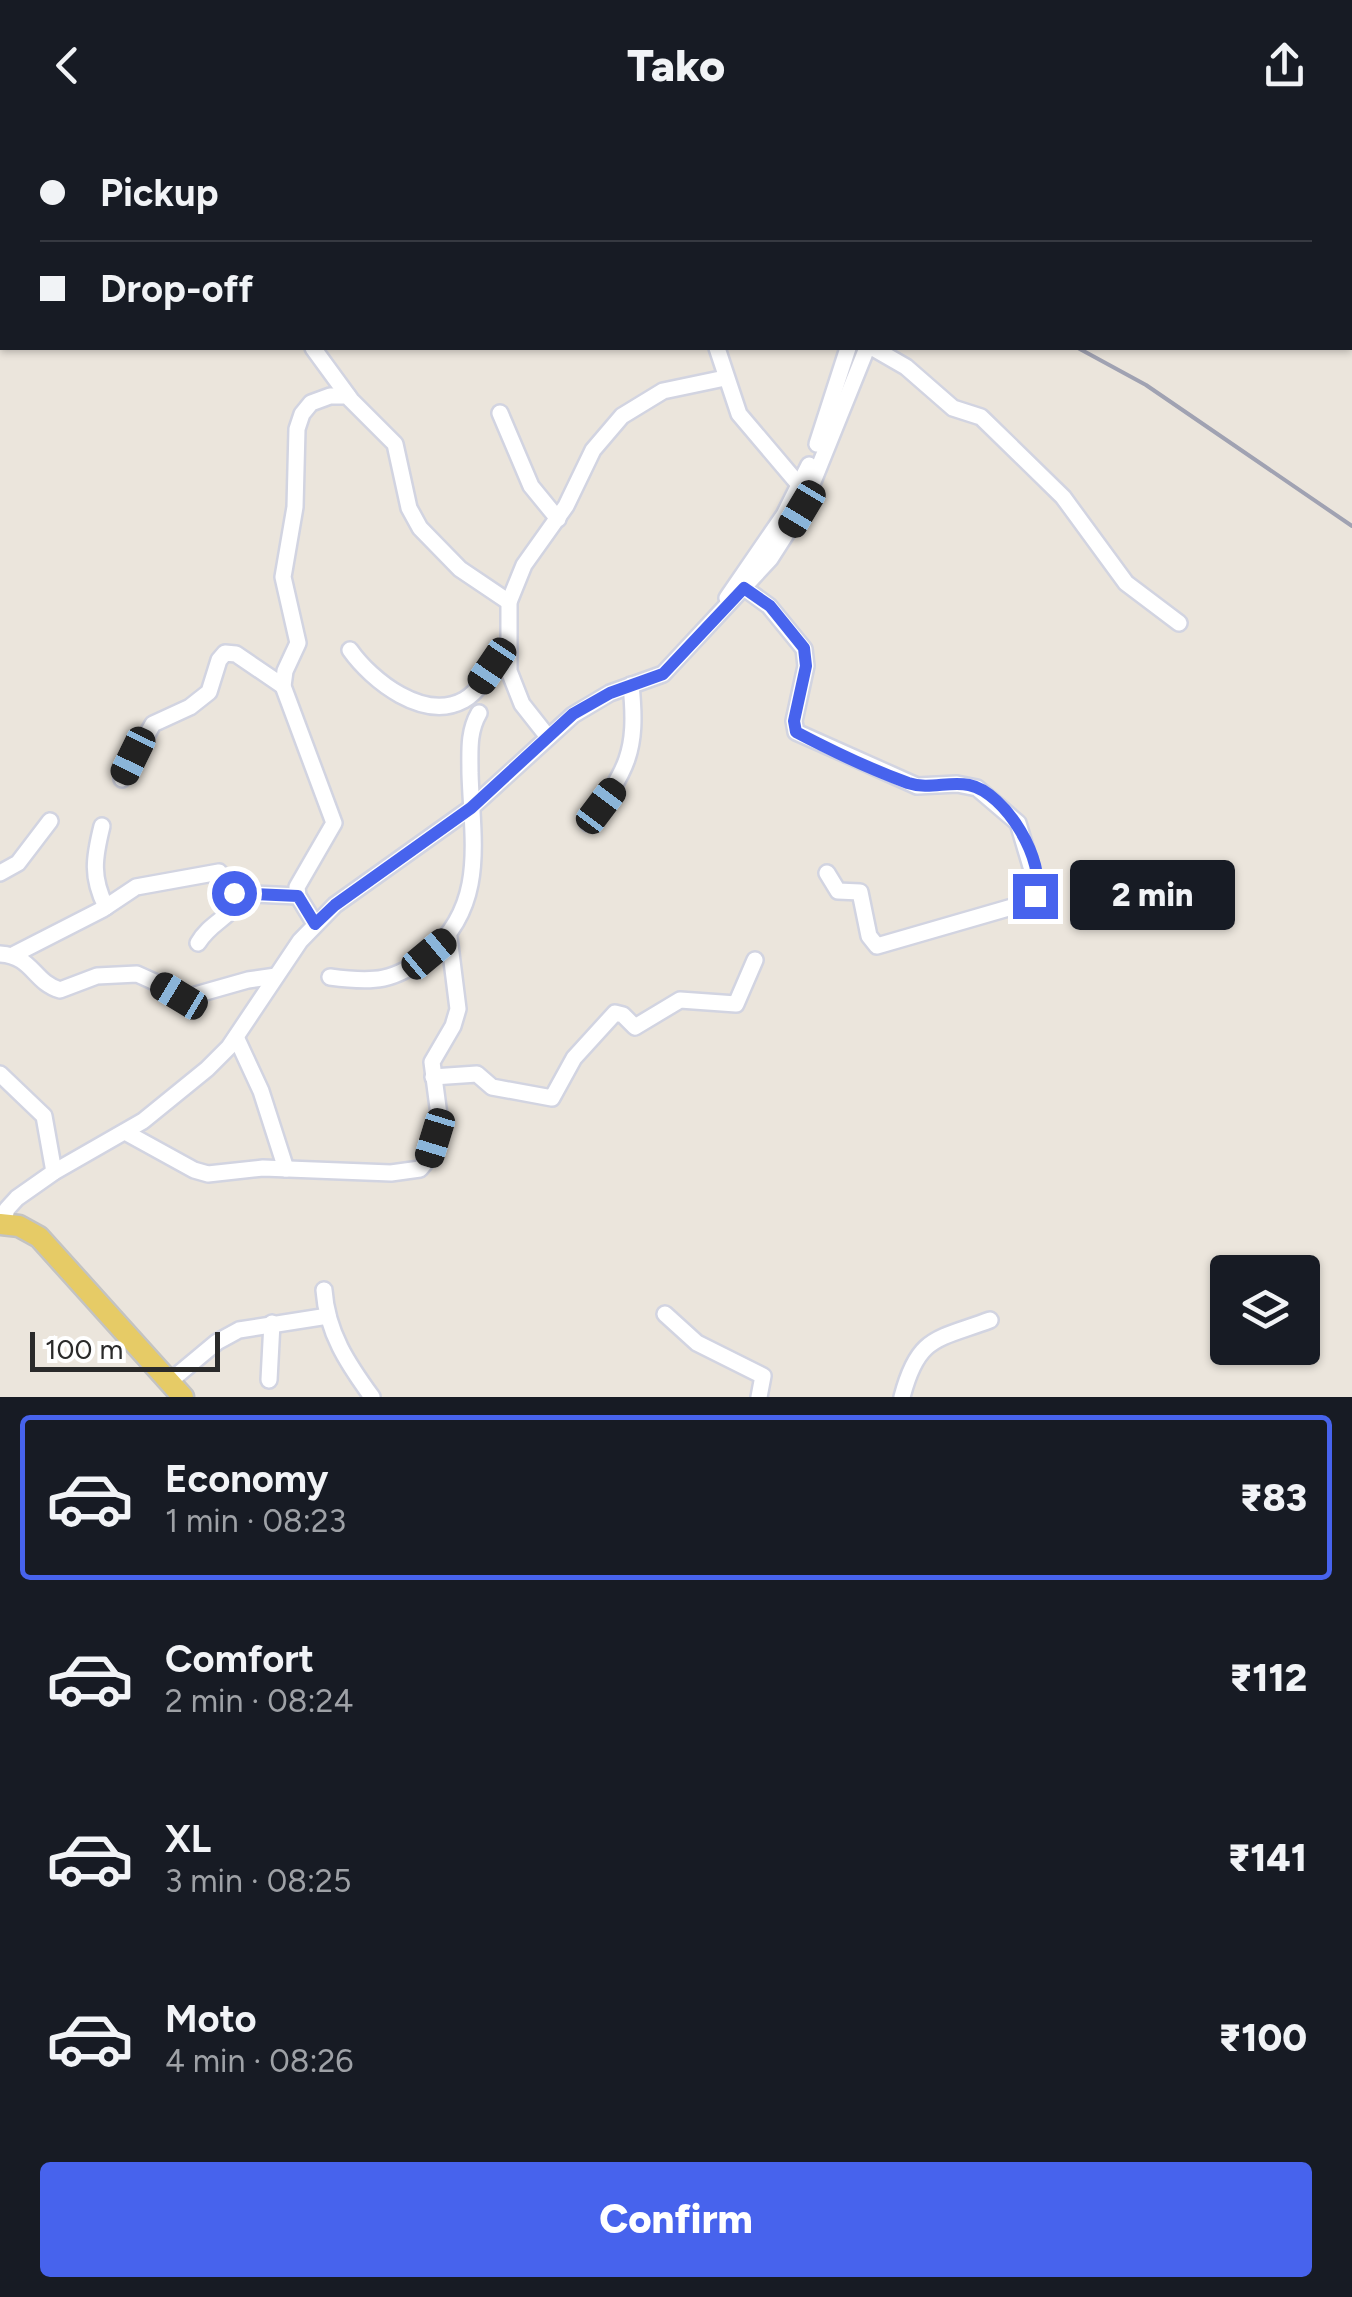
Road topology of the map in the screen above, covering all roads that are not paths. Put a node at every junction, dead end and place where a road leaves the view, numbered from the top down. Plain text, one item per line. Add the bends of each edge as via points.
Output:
1 (314, 350) edge
2 (718, 350) edge
3 (847, 350) edge
4 (869, 350) edge
5 (874, 350) edge
6 (725, 378) junction
7 (348, 396) junction
8 (500, 413) dead end
9 (800, 486) junction
10 (558, 519) junction
11 (746, 586) junction
12 (509, 602) junction
13 (722, 611) junction
14 (1179, 623) dead end
15 (507, 643) junction
16 (350, 650) dead end
17 (631, 685) junction
18 (282, 686) junction
19 (479, 712) dead end
20 (548, 738) junction
21 (122, 779) dead end
22 (471, 808) junction
23 (50, 821) dead end
24 (588, 824) dead end
25 (102, 826) dead end
26 (0, 873) edge
27 (828, 873) dead end
28 (244, 893) junction
29 (298, 896) junction
30 (106, 907) junction
31 (315, 924) junction
32 (449, 937) junction
33 (198, 943) dead end
34 (6, 955) edge
35 (756, 960) dead end
36 (276, 976) junction
37 (330, 976) dead end
38 (236, 1037) junction
39 (0, 1074) edge
40 (433, 1077) junction
41 (125, 1132) junction
42 (286, 1169) junction
43 (54, 1172) junction
44 (1, 1224) edge
45 (324, 1290) dead end
46 (665, 1314) dead end
47 (328, 1316) junction
48 (990, 1320) dead end
49 (272, 1323) junction
50 (269, 1380) dead end
51 (176, 1390) edge
52 (372, 1397) edge
53 (759, 1397) edge
54 (902, 1397) edge

1 - 7 street
2 - 6 street
3 - 9 street
4 - 11 street via 802,509
5 - 14 street via 906,367 954,408 982,417 1064,497 1126,583
6 - 9 street via 744,422
6 - 10 street via 663,391 622,416 593,450
7 - 12 street via 395,444 420,528 460,569
7 - 18 street via 311,403 297,429 295,507 282,577 298,643
8 - 10 street via 531,486
9 - 13 street
10 - 12 street via 533,549
11 - 13 street
11 - 27 street via 804,648 796,732 917,786 977,788 1018,823 1038,890 1012,907 877,946 860,892 838,890
12 - 15 street
13 - 17 street via 663,674
15 - 16 street via 478,688 450,704 414,700 376,681
15 - 20 street via 513,688
17 - 20 street via 591,703
17 - 24 street via 634,735 626,767
18 - 21 street via 225,653 210,692 154,724
18 - 29 street via 334,823 298,882
19 - 22 street via 470,739
20 - 22 street
22 - 31 street
22 - 32 street via 471,885
23 - 26 street via 18,863
25 - 30 street via 93,868
28 - 29 street
28 - 30 street via 234,893 214,872 136,888
28 - 33 street via 235,911
29 - 31 street
30 - 34 street
31 - 36 street
32 - 37 street via 394,977
32 - 40 street via 458,1009 432,1062
34 - 36 street via 60,990 97,976 137,974 188,997
35 - 40 street via 736,1004 686,998 635,1027 616,1013 574,1058 552,1098 492,1087 478,1074
36 - 38 street
38 - 41 street via 192,1083
38 - 42 street
39 - 43 street via 44,1116
40 - 42 street via 440,1115 420,1169
41 - 42 street via 200,1173
41 - 43 street
43 - 44 street via 12,1203
44 - 51 main road via 40,1237
45 - 47 street
46 - 53 street via 698,1343 762,1376
47 - 49 street
47 - 52 street via 340,1351
48 - 54 street via 921,1349
49 - 50 street
49 - 51 street via 228,1335

